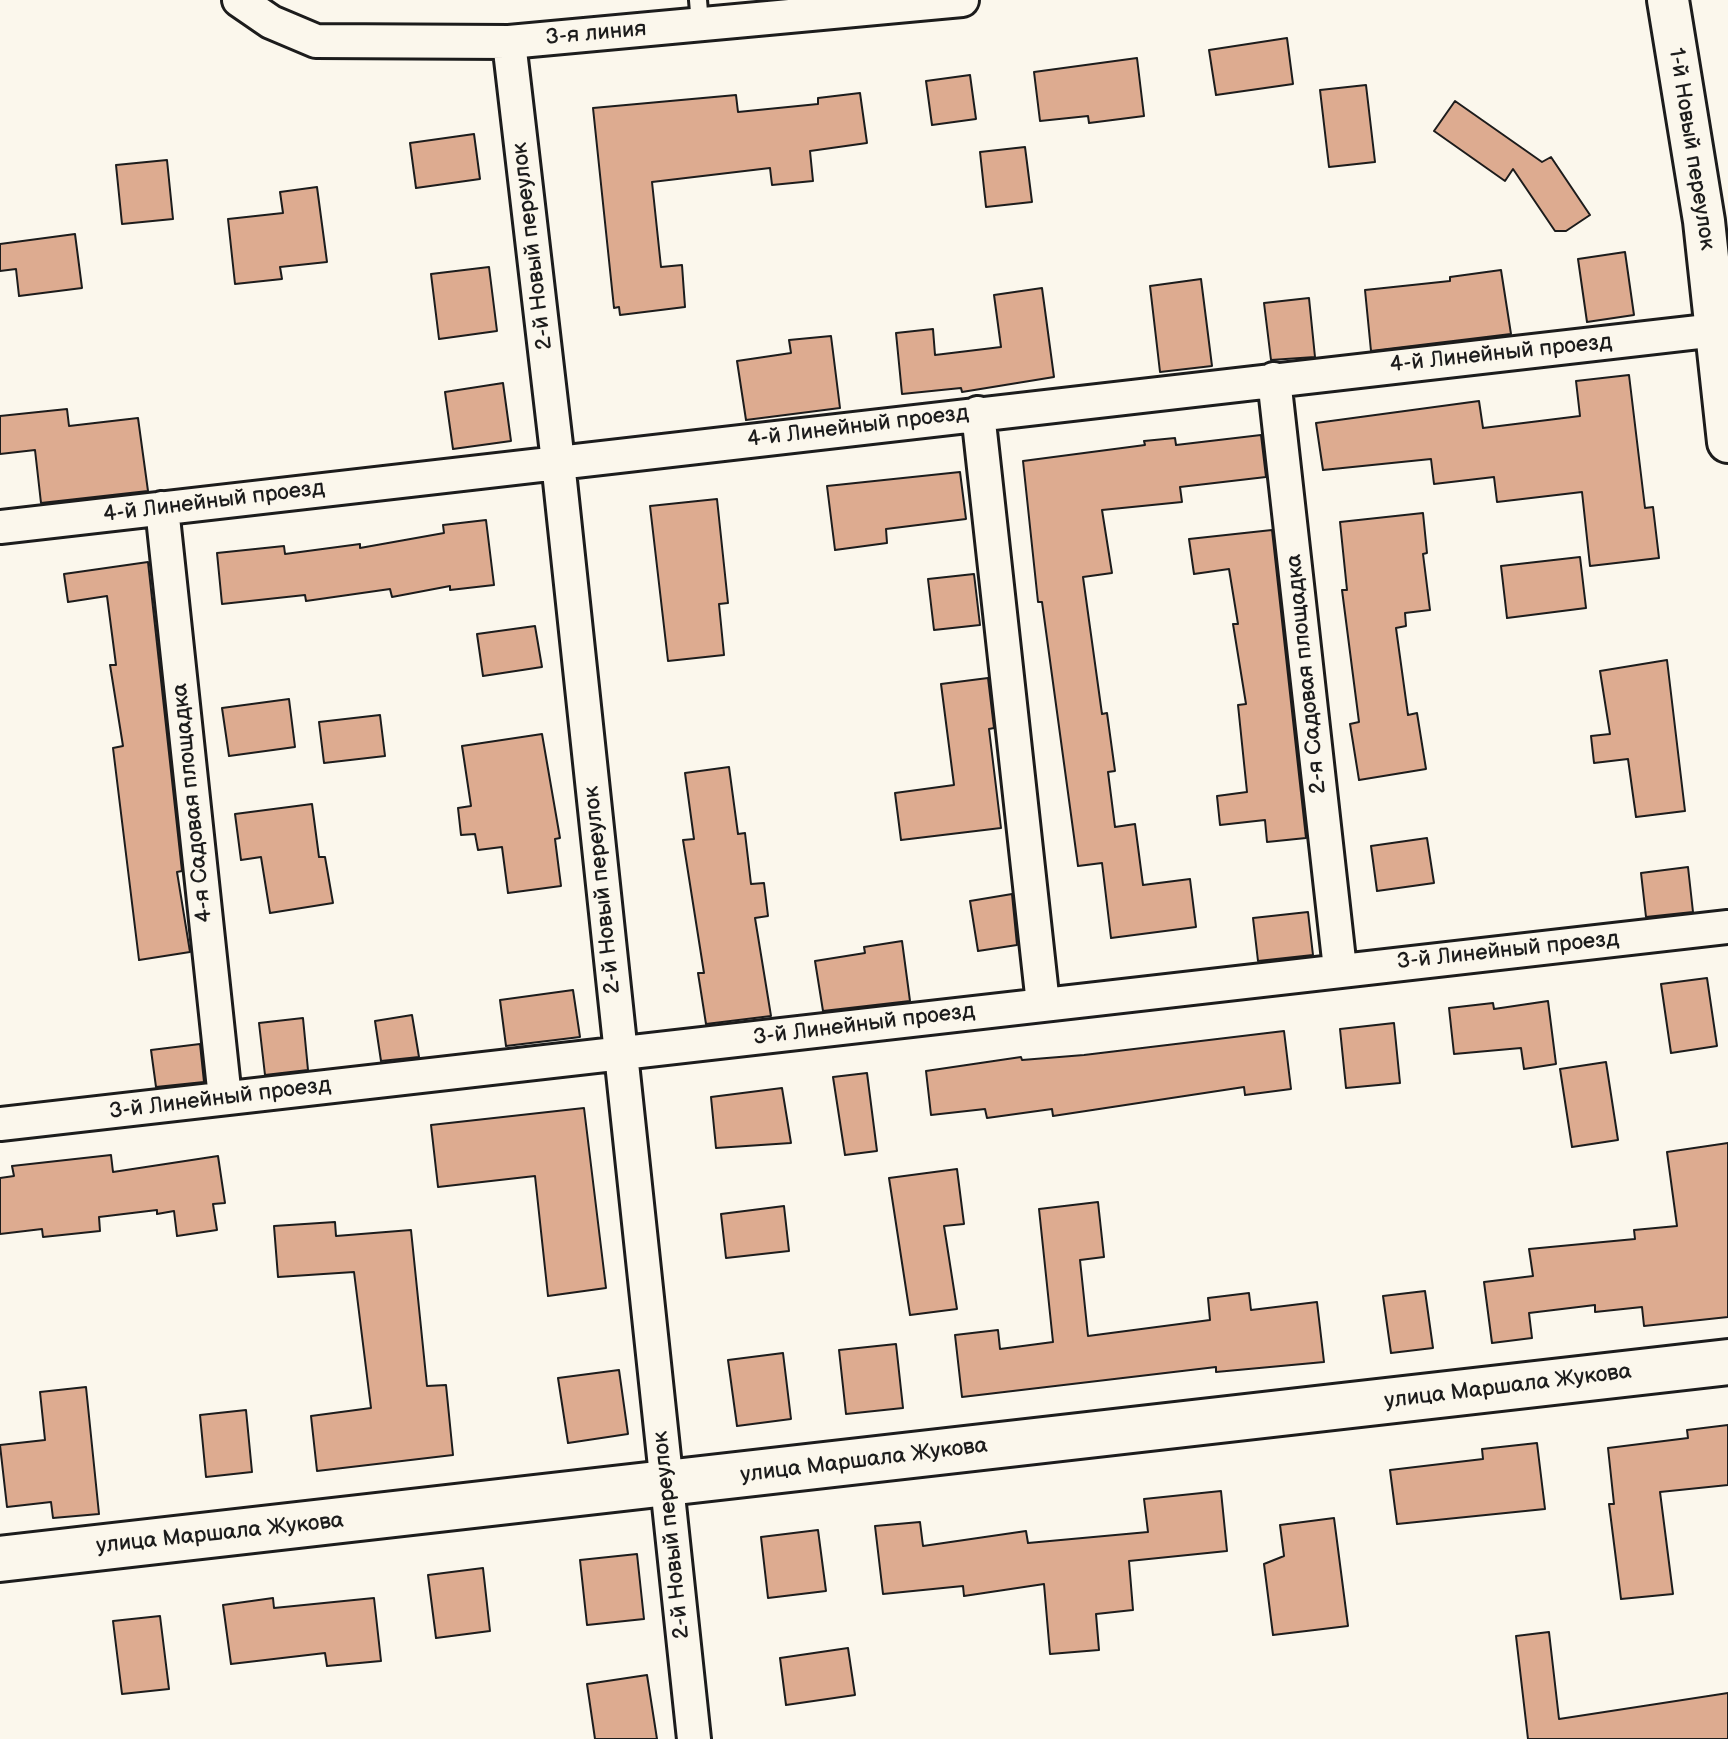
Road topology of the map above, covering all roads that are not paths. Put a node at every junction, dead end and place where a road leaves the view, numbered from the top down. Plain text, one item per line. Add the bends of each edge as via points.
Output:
1 (239, 0) edge
2 (962, 0) edge
3 (1668, 0) edge
4 (893, 3) edge
5 (699, 12) edge
6 (509, 42) junction
7 (1716, 226) edge
8 (1716, 330) junction
9 (1274, 379) junction
10 (978, 413) junction
11 (1728, 442) edge
12 (558, 462) junction
13 (162, 508) junction
14 (0, 527) edge
15 (1728, 927) edge
16 (1340, 969) junction
17 (1043, 1004) junction
18 (620, 1053) junction
19 (225, 1098) junction
20 (0, 1124) edge
21 (1728, 1362) edge
22 (666, 1484) junction
23 (0, 1559) edge
24 (694, 1739) edge

1 - 6 street, 3-я линия via 271,22 316,41
2 - 4 street, 3-я линия
3 - 7 street, 1-й Новый переулок
4 - 5 street, 3-я линия
5 - 6 street, 3-я линия
6 - 12 street, 2-й Новый переулок
7 - 8 street, 1-й Новый переулок
8 - 9 street, 4-й Линейный проезд
8 - 11 street, 1-й Новый переулок
9 - 10 street, 4-й Линейный проезд
9 - 16 street, 2-я Cадовая площадка
10 - 12 street, 4-й Линейный проезд
10 - 17 street
12 - 13 street, 4-й Линейный проезд
12 - 18 street, 2-й Новый переулок
13 - 14 street, 4-й Линейный проезд
13 - 19 street, 4-я Садовая площадка
15 - 16 street, 3-й Линейный проезд
16 - 17 street, 3-й Линейный проезд
17 - 18 street, 3-й Линейный проезд
18 - 19 street, 3-й Линейный проезд
18 - 22 street, 2-й Новый переулок
19 - 20 street, 3-й Линейный проезд
21 - 22 main road, улица Маршала Жукова
22 - 23 main road, улица Маршала Жукова
22 - 24 street, 2-й Новый переулок

